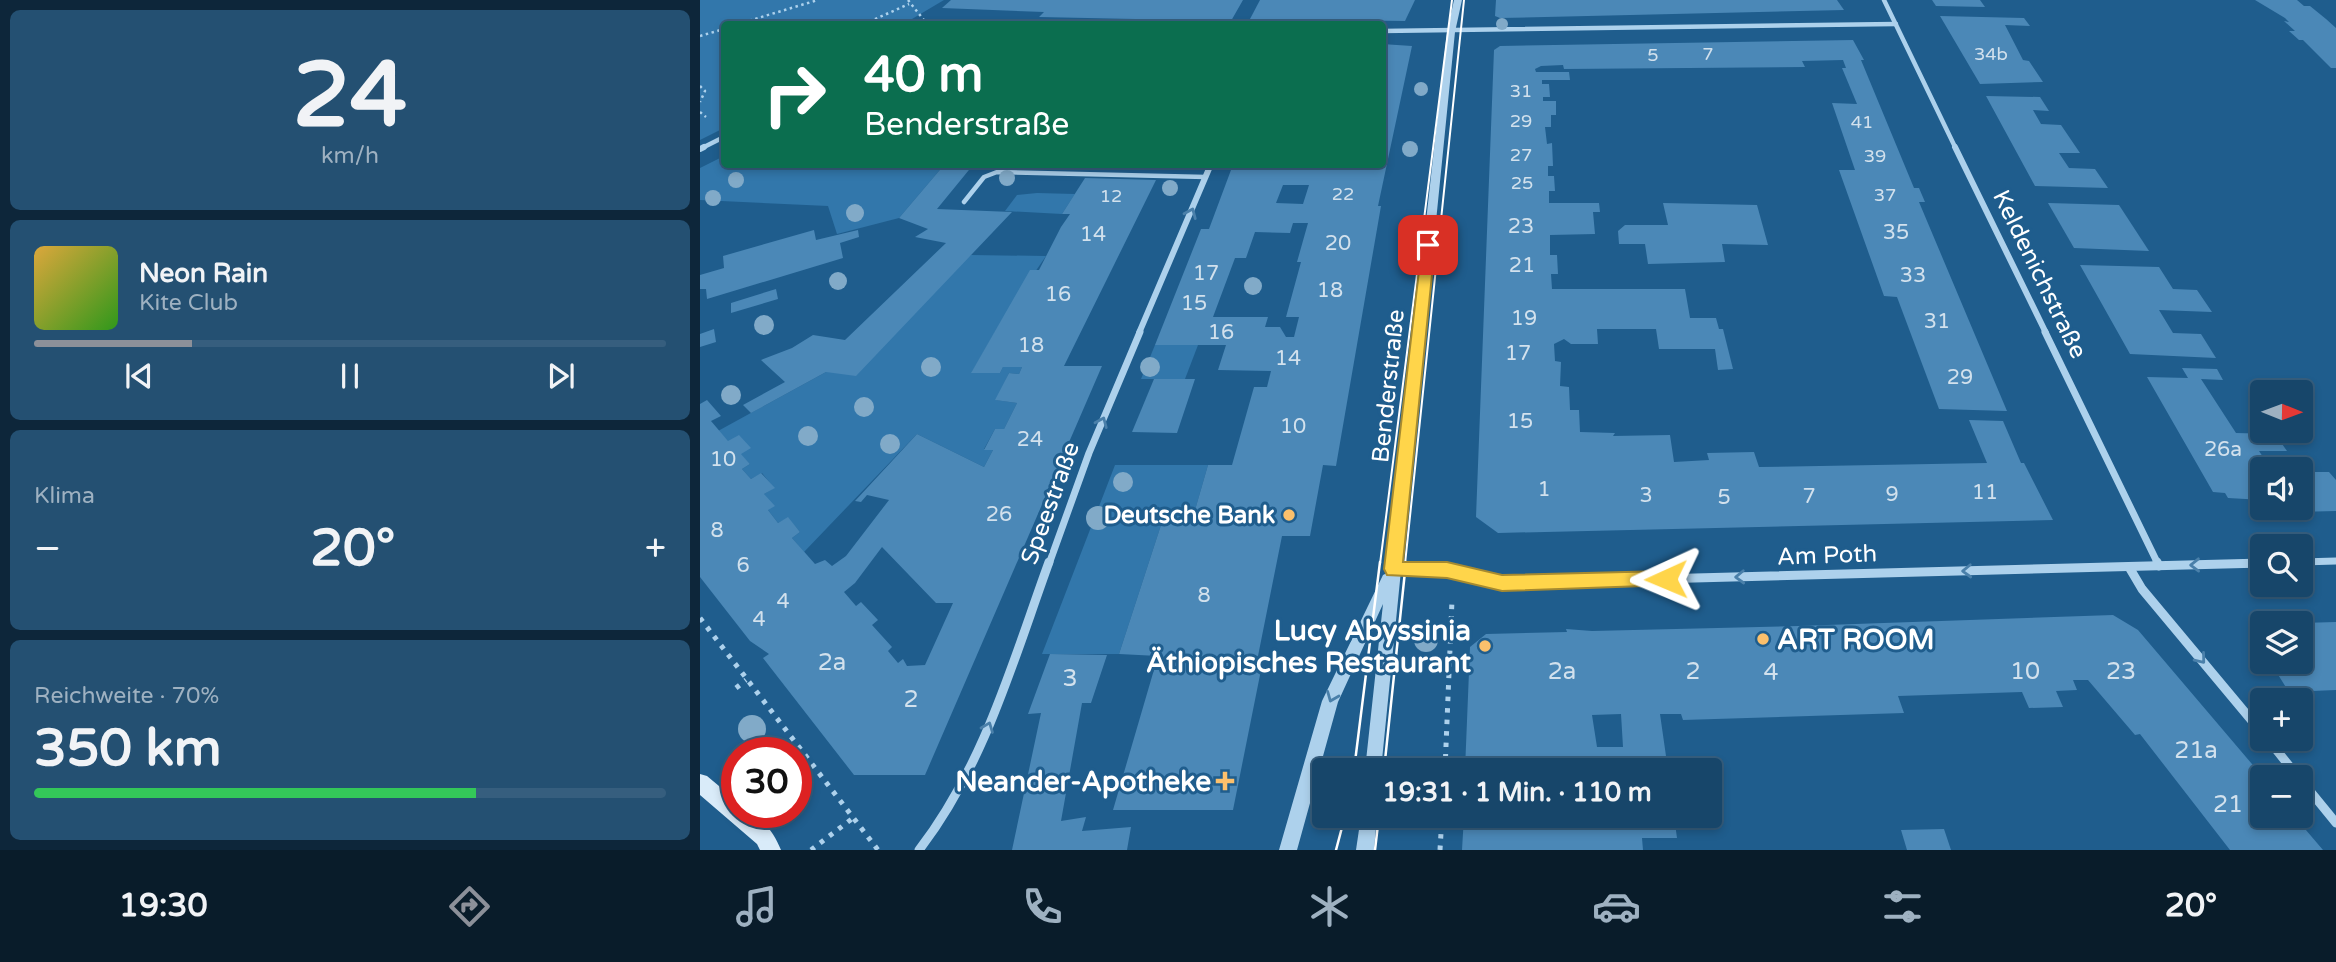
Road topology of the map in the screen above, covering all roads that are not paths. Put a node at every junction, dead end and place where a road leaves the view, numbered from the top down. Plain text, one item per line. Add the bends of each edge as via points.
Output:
1 (1458, 0) edge
2 (1884, 0) edge
3 (1896, 24) junction
4 (1386, 31) edge
5 (1451, 32) junction
6 (721, 138) edge
7 (700, 149) edge
8 (1210, 168) edge
9 (1206, 177) junction
10 (964, 202) dead end
11 (2336, 561) edge
12 (2313, 562) edge
13 (2250, 563) edge
14 (2159, 566) junction
15 (2129, 567) junction
16 (1393, 569) junction
17 (2250, 718) edge
18 (2277, 751) edge
19 (1374, 758) edge
20 (2289, 765) edge
21 (700, 783) edge
22 (2313, 795) edge
23 (2336, 823) edge
24 (1368, 828) edge
25 (771, 850) edge
26 (919, 850) edge
27 (1288, 850) edge
28 (1365, 850) edge

1 - 5 street, Benderstraße
2 - 3 street, Keldenichstraße
3 - 5 street
3 - 14 street, Keldenichstraße
4 - 5 street
5 - 16 street, Benderstraße
6 - 7 street
8 - 9 street, Speestraße
9 - 10 lane via 997,172 985,177
26 -> 9 street, Speestraße via 945,816 987,732 1089,453
11 - 12 street
13 -> 14 street, Am Poth
14 - 15 street, Am Poth
15 -> 16 street, Am Poth via 1502,583 1447,570
15 -> 17 street via 2142,589
16 - 19 street, Benderstraße
16 -> 27 street, Benderstraße via 1330,701
18 - 20 street
21 - 25 main road via 764,837
22 - 23 street
24 - 28 street

